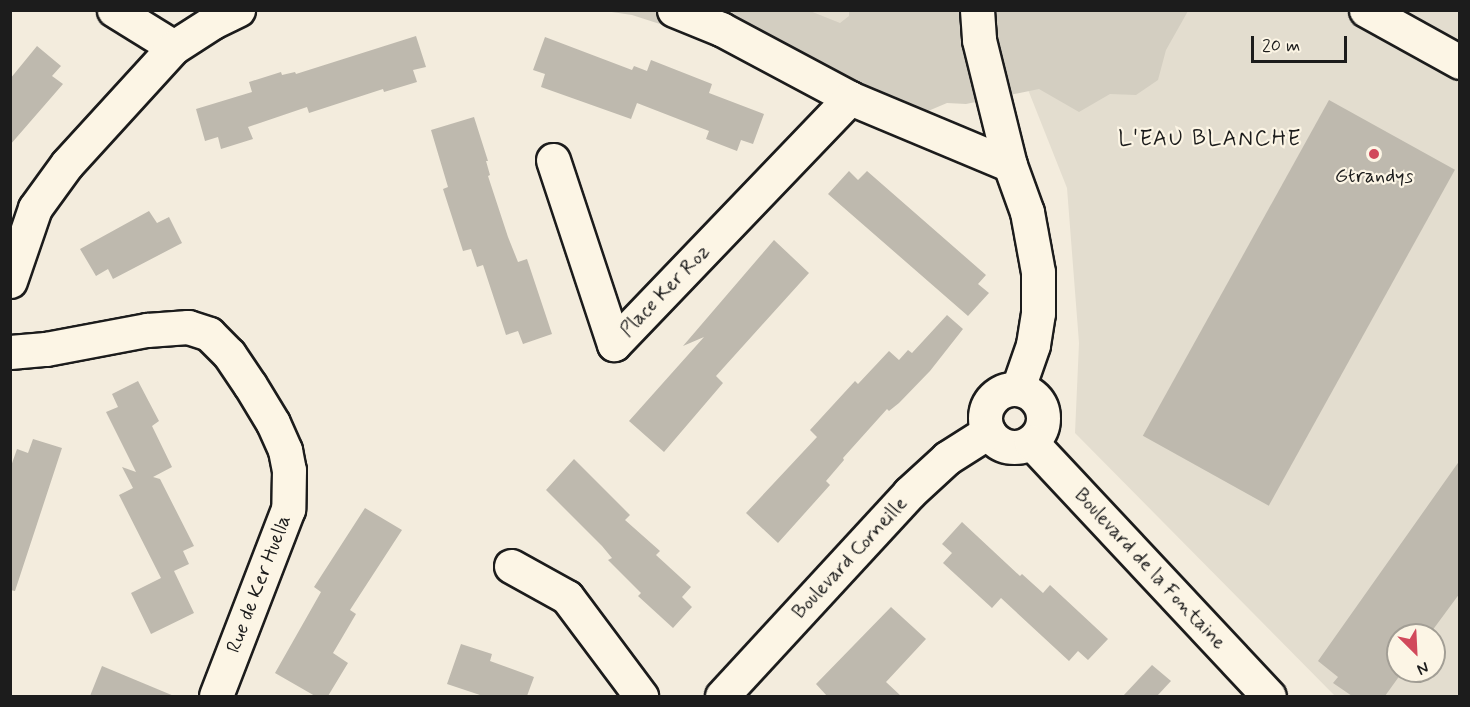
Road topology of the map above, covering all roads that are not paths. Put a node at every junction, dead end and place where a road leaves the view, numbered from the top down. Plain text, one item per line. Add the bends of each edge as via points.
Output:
1 (114, 10) edge
2 (238, 10) edge
3 (674, 10) edge
4 (976, 10) edge
5 (1366, 10) edge
6 (174, 47) junction
7 (1460, 62) edge
8 (850, 98) junction
9 (553, 160) dead end
10 (1010, 165) junction
11 (10, 281) edge
12 (10, 352) edge
13 (1018, 388) junction
14 (988, 432) junction
15 (1031, 442) junction
16 (511, 566) dead end
17 (216, 696) edge
18 (642, 696) edge
19 (723, 696) edge
20 (1269, 696) edge

1 - 6 street
2 - 6 street
3 - 8 street via 721,29
4 - 10 street via 979,40
5 - 7 street
6 - 11 street via 67,164 35,208
8 - 9 street, Place Ker Roz via 614,344
8 - 10 street
10 - 13 street via 1027,212 1038,273 1033,345
12 - 17 street, Rue de Ker Huella via 46,350 147,330 188,327 209,334 229,354 262,404 285,450 288,509
13 - 14 street via 1001,390 989,401 984,416
13 - 15 street via 1031,393 1044,417 1041,431
14 - 15 street via 994,441 1007,447
14 - 19 street, Boulevard Corneille via 947,458 909,493
15 - 20 street, Boulevard de la Fontaine
16 - 18 street via 567,597

